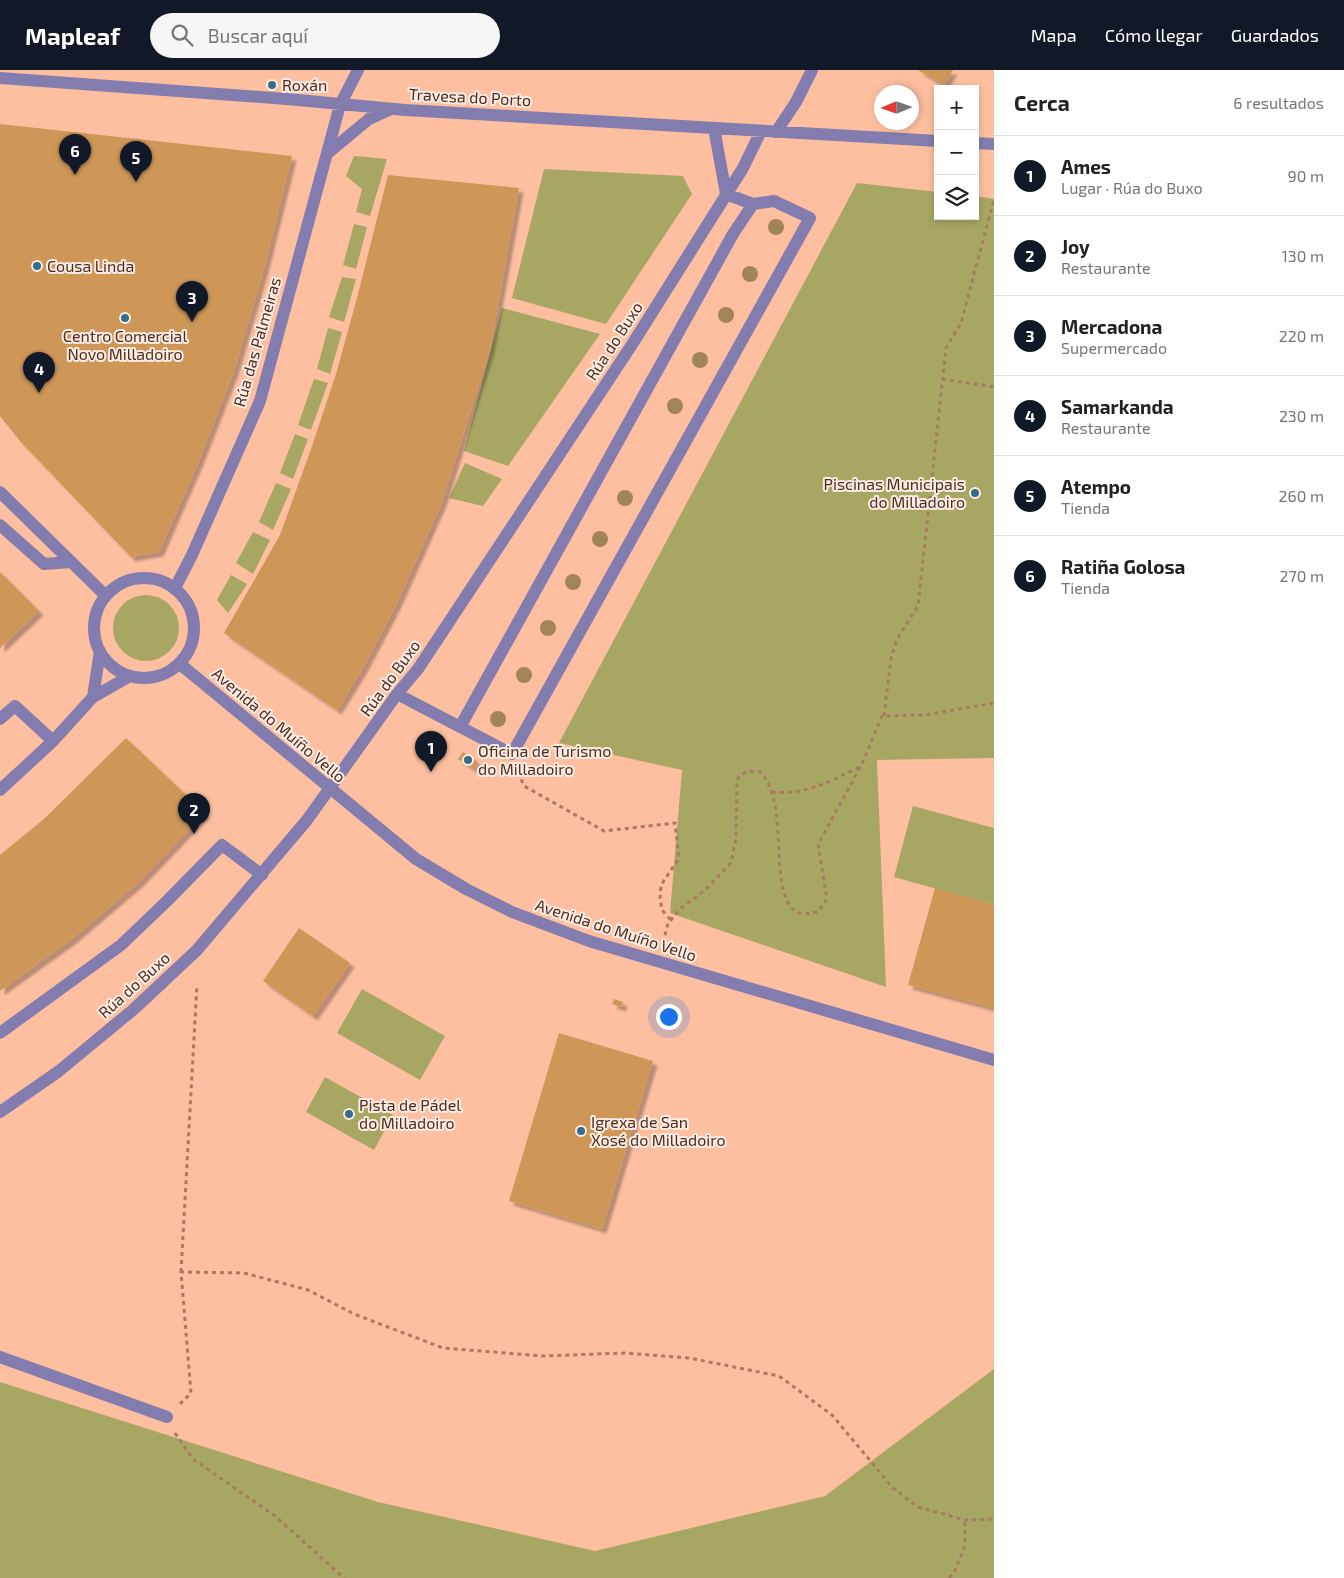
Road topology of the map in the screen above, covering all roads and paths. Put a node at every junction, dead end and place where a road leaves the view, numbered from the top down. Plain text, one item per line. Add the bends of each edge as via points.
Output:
1 (358, 70) edge
2 (812, 70) edge
3 (0, 78) edge
4 (340, 105) junction
5 (392, 109) junction
6 (714, 128) junction
7 (761, 131) junction
8 (776, 132) junction
9 (934, 141) edge
10 (979, 143) edge
11 (994, 144) edge
12 (328, 153) junction
13 (726, 194) junction
14 (994, 199) edge
15 (753, 204) junction
16 (942, 379) junction
17 (994, 387) edge
18 (0, 492) edge
19 (0, 525) edge
20 (71, 562) junction
21 (175, 588) junction
22 (106, 596) junction
23 (100, 651) junction
24 (180, 664) junction
25 (130, 676) junction
26 (397, 694) junction
27 (93, 696) junction
28 (994, 703) edge
29 (884, 716) junction
30 (0, 719) edge
31 (460, 726) junction
32 (53, 741) junction
33 (512, 754) junction
34 (861, 766) junction
35 (330, 788) junction
36 (0, 790) edge
37 (772, 792) junction
38 (262, 875) junction
39 (671, 920) junction
40 (659, 962) junction
41 (197, 985) dead end
42 (0, 1033) edge
43 (994, 1060) edge
44 (0, 1112) edge
45 (181, 1272) junction
46 (0, 1357) edge
47 (167, 1417) junction
48 (994, 1518) edge
49 (964, 1520) junction
50 (344, 1578) edge
51 (949, 1578) edge

1 - 4 street, Rúa das Palmeiras
2 - 8 street
3 - 4 street, Travesa do Porto
4 - 5 street, Travesa do Porto
4 - 12 street, Rúa das Palmeiras
5 - 6 street, Travesa do Porto
5 - 12 street via 369,120
6 - 7 street, Travesa do Porto
6 - 13 street
7 - 8 street, Travesa do Porto
7 - 13 street, Rúa do Buxo
8 - 9 street, Travesa do Porto
10 - 11 street
12 - 21 street, Rúa das Palmeiras via 260,401
13 - 15 street
13 - 26 street, Rúa do Buxo via 633,343 418,669
14 - 16 path via 961,323 946,348
15 - 31 street via 733,234
15 - 33 street via 774,201 810,218
16 - 17 path
16 - 29 path via 918,606 897,639 891,658
18 - 20 street
19 - 20 street via 44,564
20 - 22 street
21 - 22 street via 160,580 142,578 129,580
21 - 24 street via 185,598 194,624 194,637
22 - 23 street via 95,619
23 - 25 street via 115,669
23 - 27 street
24 - 25 street via 159,677
24 - 35 street, Avenida do Muíño Vello
25 - 27 street
26 - 31 street
26 - 35 street, Rúa do Buxo
27 - 32 street
28 - 29 path via 925,715
29 - 34 path
30 - 32 street via 15,706
31 - 33 street
32 - 36 street
33 - 39 path via 524,786 604,831 675,823 679,858 661,885 660,898 662,910
34 - 37 path via 816,788
34 - 37 path via 818,844 827,899 818,912 805,914 795,911 787,900
35 - 38 street, Rúa do Buxo
35 - 40 street, Avenida do Muíño Vello via 416,859 466,889 564,933
37 - 39 path via 767,778 760,772 747,771 737,779 736,838 730,863
38 - 42 street via 222,845 122,945
38 - 44 street, Rúa do Buxo via 197,950 134,1009 59,1071
39 - 40 path
40 - 43 street, Avenida do Muíño Vello
41 - 45 path
45 - 47 path via 191,1393
45 - 49 path via 244,1273 308,1290 354,1314 442,1348 543,1356 625,1353 689,1358 779,1376 832,1416 894,1488 912,1503
46 - 47 street
47 - 50 path via 193,1459 275,1516
48 - 49 path
49 - 51 path via 965,1546

